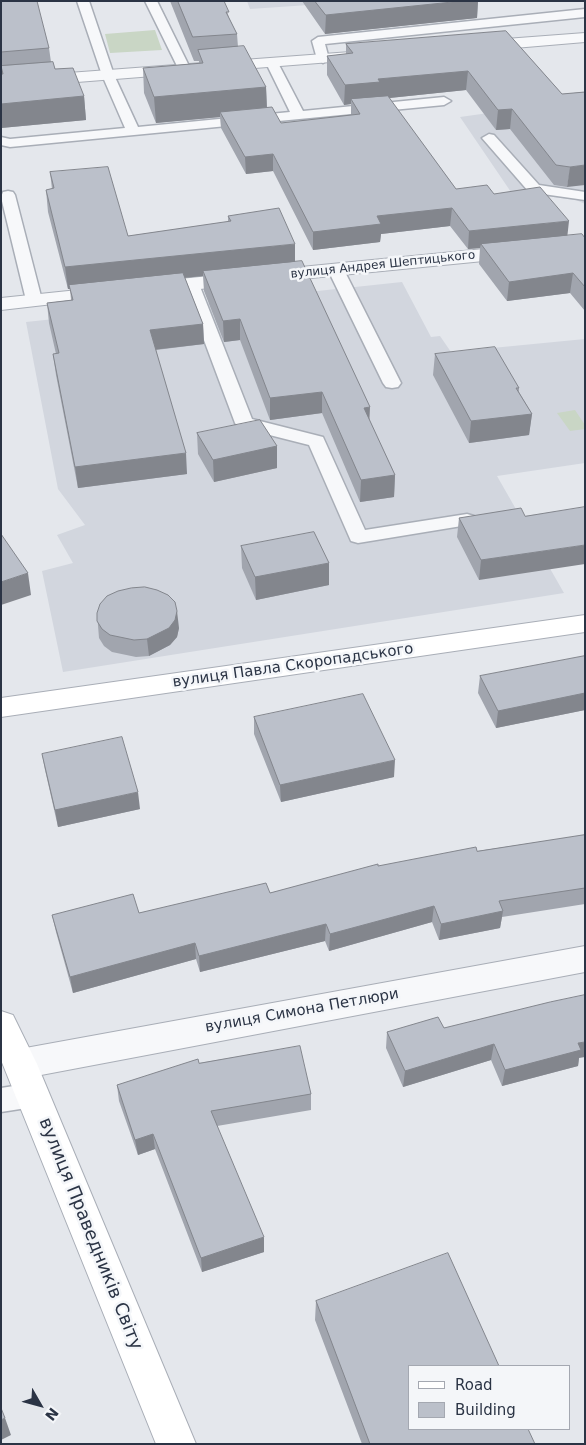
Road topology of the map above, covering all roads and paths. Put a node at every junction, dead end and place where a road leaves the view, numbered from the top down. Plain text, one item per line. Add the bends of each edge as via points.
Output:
1 (83, 1) edge
2 (151, 1) edge
3 (585, 13) edge
4 (585, 37) edge
5 (468, 47) edge
6 (381, 54) edge
7 (323, 59) junction
8 (272, 63) junction
9 (184, 70) junction
10 (108, 75) junction
11 (1, 83) edge
12 (444, 101) dead end
13 (298, 115) junction
14 (133, 131) junction
15 (489, 138) dead end
16 (1, 141) edge
17 (8, 195) dead end
18 (585, 196) edge
19 (585, 245) edge
20 (336, 270) junction
21 (191, 284) junction
22 (34, 300) junction
23 (1, 304) edge
24 (392, 383) dead end
25 (467, 520) edge
26 (585, 623) edge
27 (1, 708) edge
28 (585, 959) edge
29 (1, 1026) edge
30 (18, 1086) edge
31 (176, 1444) edge

1 - 10 lane
2 - 9 lane
3 - 7 lane via 318,41
4 - 5 street
6 - 7 street
7 - 8 street
8 - 9 street
8 - 13 lane
9 - 10 street
10 - 11 street
10 - 14 lane
12 - 13 lane
13 - 14 lane
14 - 16 lane via 10,143
15 - 18 lane via 534,189
17 - 22 lane
19 - 20 street, вулиця Андрея Шептицького
20 - 21 street, вулиця Андрея Шептицького
20 - 24 lane
21 - 22 street, вулиця Андрея Шептицького
21 - 25 lane via 244,423 317,441 358,538
22 - 23 street, вулиця Андрея Шептицького
26 - 27 street, вулиця Павла Скоропадського
28 - 30 street, вулиця Симона Петлюри
29 - 30 street, вулиця Праведників Світу
30 - 31 street, вулиця Праведників Світу

